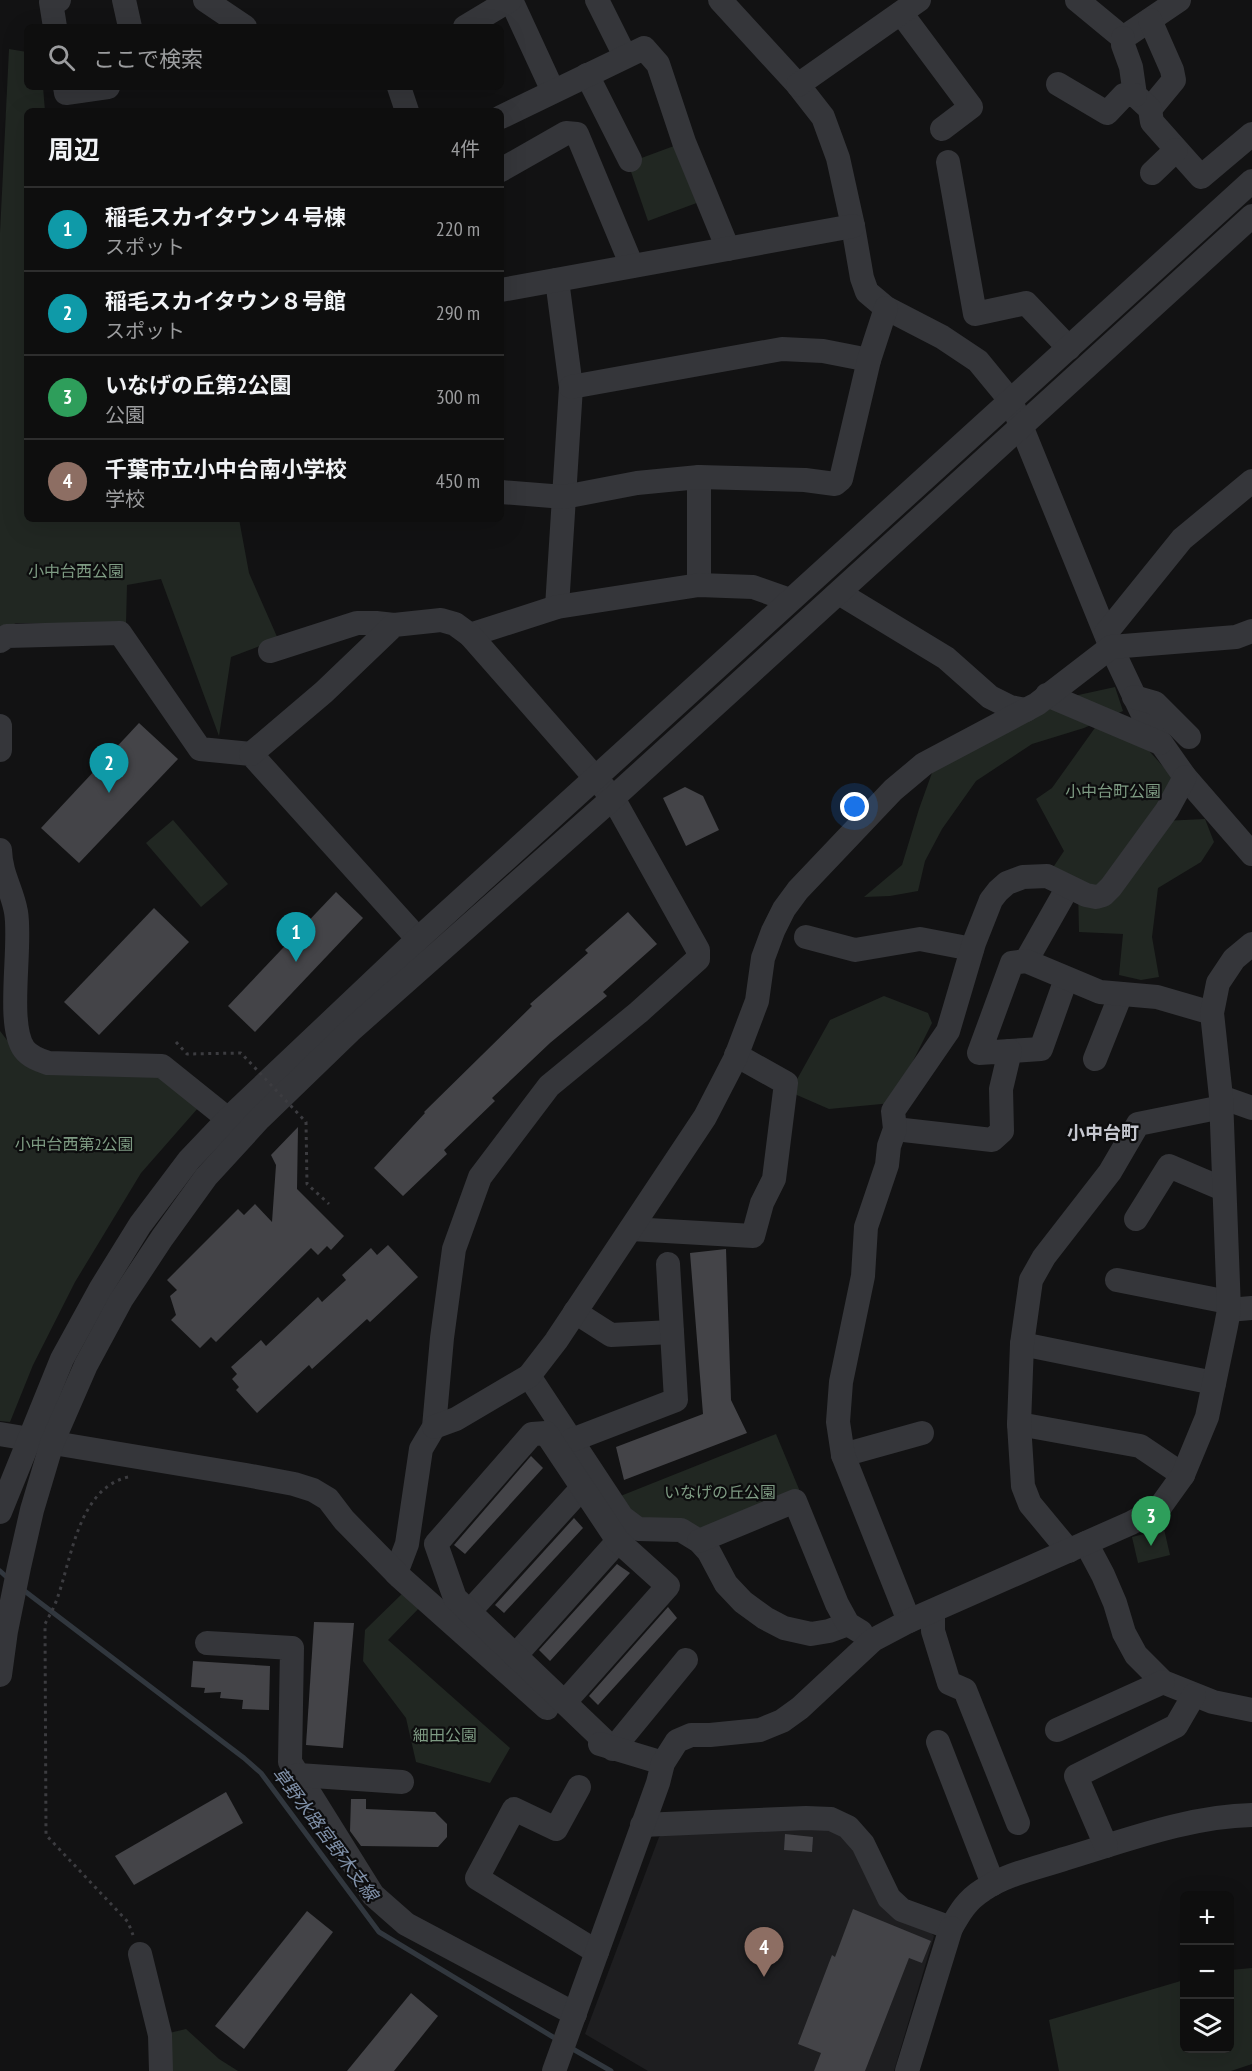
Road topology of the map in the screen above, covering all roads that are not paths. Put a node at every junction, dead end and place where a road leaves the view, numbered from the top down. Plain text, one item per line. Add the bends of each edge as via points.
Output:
1 (59, 0) edge
2 (124, 0) edge
3 (205, 0) edge
4 (510, 0) edge
5 (597, 0) edge
6 (720, 0) edge
7 (1179, 0) edge
8 (1088, 3) edge
9 (910, 6) edge
10 (1150, 20) junction
11 (55, 24) edge
12 (129, 24) edge
13 (241, 24) edge
14 (470, 24) edge
15 (1123, 38) junction
16 (625, 56) junction
17 (587, 75) junction
18 (1058, 84) dead end
19 (798, 85) junction
20 (66, 90) edge
21 (87, 90) edge
22 (400, 90) edge
23 (553, 91) junction
24 (1142, 102) junction
25 (406, 108) edge
26 (504, 116) edge
27 (942, 129) dead end
28 (1252, 134) edge
29 (1176, 150) junction
30 (630, 160) dead end
31 (948, 162) dead end
32 (504, 168) edge
33 (1152, 173) dead end
34 (1252, 181) edge
35 (1252, 216) edge
36 (853, 226) junction
37 (728, 249) junction
38 (632, 266) junction
39 (556, 280) junction
40 (504, 289) edge
41 (885, 308) junction
42 (1069, 348) junction
43 (869, 360) junction
44 (571, 387) junction
45 (1011, 401) junction
46 (1021, 427) junction
47 (699, 477) junction
48 (1252, 481) edge
49 (504, 492) edge
50 (564, 497) junction
51 (699, 585) junction
52 (838, 593) junction
53 (790, 600) junction
54 (557, 607) junction
55 (394, 625) junction
56 (1252, 632) edge
57 (470, 635) junction
58 (1109, 640) junction
59 (0, 641) edge
60 (270, 651) dead end
61 (1047, 695) junction
62 (1134, 697) junction
63 (1026, 710) junction
64 (0, 726) edge
65 (1189, 737) dead end
66 (1160, 743) junction
67 (0, 750) edge
68 (251, 754) junction
69 (1185, 777) junction
70 (596, 778) junction
71 (613, 798) junction
72 (0, 850) edge
73 (1252, 854) edge
74 (1068, 887) junction
75 (806, 937) dead end
76 (418, 939) junction
77 (1252, 944) edge
78 (972, 949) junction
79 (1026, 961) junction
80 (1066, 979) junction
81 (1121, 994) junction
82 (1212, 1013) junction
83 (1010, 1052) junction
84 (736, 1056) junction
85 (1095, 1059) dead end
86 (1221, 1102) junction
87 (1252, 1108) edge
88 (228, 1119) junction
89 (895, 1129) junction
90 (1223, 1189) junction
91 (1136, 1219) dead end
92 (631, 1229) junction
93 (668, 1264) dead end
94 (1117, 1280) dead end
95 (1236, 1306) edge
96 (575, 1312) junction
97 (672, 1332) junction
98 (1022, 1344) junction
99 (529, 1376) junction
100 (1214, 1383) junction
101 (1019, 1424) junction
102 (434, 1427) junction
103 (922, 1433) dead end
104 (0, 1434) edge
105 (29, 1438) junction
106 (572, 1440) junction
107 (52, 1443) junction
108 (843, 1455) junction
109 (1183, 1475) junction
110 (582, 1488) junction
111 (0, 1512) edge
112 (618, 1541) junction
113 (699, 1541) junction
114 (1078, 1547) junction
115 (396, 1573) junction
116 (933, 1611) junction
117 (469, 1612) junction
118 (909, 1621) junction
119 (848, 1624) junction
120 (873, 1640) junction
121 (207, 1643) dead end
122 (515, 1656) junction
123 (686, 1660) dead end
124 (0, 1675) edge
125 (1162, 1682) junction
126 (1194, 1695) junction
127 (564, 1702) junction
128 (1252, 1710) edge
129 (1057, 1730) dead end
130 (938, 1742) dead end
131 (613, 1749) junction
132 (663, 1763) junction
133 (298, 1775) junction
134 (402, 1782) dead end
135 (579, 1787) dead end
136 (1252, 1815) edge
137 (1018, 1823) dead end
138 (642, 1825) junction
139 (1106, 1846) junction
140 (993, 1884) junction
141 (951, 1928) junction
142 (597, 1952) junction
143 (140, 1954) road end
144 (575, 2014) junction
145 (161, 2071) edge
146 (554, 2071) edge
147 (908, 2071) edge

1 - 11 street via 51,2
2 - 12 street
3 - 13 street
4 - 14 street
4 - 23 street
5 - 16 street
6 - 19 street
7 - 10 street
8 - 15 street
9 - 19 street
9 - 27 street via 971,107
10 - 15 street
10 - 24 street via 1174,80
15 - 24 street
16 - 17 street
16 - 37 street via 644,48 658,64 684,142
17 - 23 street
17 - 30 street
18 - 24 street via 1107,112 1124,95
19 - 36 street via 823,117 838,158
20 - 21 street
22 - 25 street
23 - 26 street
24 - 29 street via 1152,122
28 - 29 street via 1201,177
29 - 33 street
31 - 42 street via 975,314 1026,303
32 - 38 street via 566,133 577,134
34 - 42 street
35 - 46 street
36 - 37 street
36 - 41 street via 867,292
37 - 38 street
38 - 39 street
39 - 40 street
39 - 44 street
41 - 43 street
41 - 45 street via 942,337 978,361
42 - 45 street
43 - 44 street via 823,351 782,349
43 - 47 street via 841,479 836,484
44 - 50 street
45 - 46 street
45 - 53 street
46 - 52 street
46 - 58 street
47 - 50 street via 637,483
47 - 51 street
48 - 58 street via 1182,539
49 - 50 street
50 - 54 street
51 - 53 street via 753,587
51 - 54 street
52 - 63 street via 946,658 990,697
52 - 71 street
53 - 70 street
54 - 57 street
55 - 57 street via 441,620
55 - 60 street via 357,623
55 - 68 street
56 - 58 street via 1236,637
57 - 70 street
58 - 61 street
58 - 62 street
59 - 68 street via 7,636 120,633 200,749
61 - 63 street
61 - 66 street
62 - 65 street via 1155,703
62 - 66 street
63 - 84 street via 924,764 893,790 798,890 784,909 763,958 757,1001
64 - 67 street
66 - 69 street
68 - 76 street
69 - 73 street
69 - 74 street via 1167,810 1111,887 1096,897
70 - 71 street
70 - 76 street
71 - 102 street via 698,950 699,959 549,1086 480,1177 454,1250
71 - 107 street via 350,1031 206,1177 121,1300 86,1365
72 - 88 street via 0,866 16,910 16,1025 24,1048 31,1056 48,1063 162,1065
74 - 78 street via 1047,876 1023,877 1007,883 991,900
74 - 79 street
75 - 78 street via 855,950 920,939
76 - 88 street
77 - 82 street via 1234,959 1218,983
78 - 89 street via 948,1031 893,1111
79 - 80 street
79 - 83 street via 1012,963 979,1053
80 - 81 street via 1101,992
80 - 83 street via 1041,1049
81 - 82 street via 1157,997
81 - 85 street
82 - 86 street
83 - 89 street via 1001,1089 1002,1131 992,1140
84 - 92 street via 705,1117
84 - 92 street via 786,1083 774,1179 753,1236
86 - 87 street
86 - 90 street
86 - 98 street via 1138,1124 1110,1172 1044,1257 1031,1280
88 - 105 street via 189,1160 140,1224 62,1359
89 - 108 street via 866,1227 863,1276 841,1382 838,1422
90 - 91 street via 1169,1166
90 - 95 street
92 - 96 street
93 - 97 street
94 - 95 street
95 - 100 street
96 - 97 street via 611,1335
96 - 99 street
97 - 106 street via 676,1400
98 - 100 street
98 - 101 street
99 - 102 street via 456,1419
99 - 106 street
100 - 109 street via 1207,1417
101 - 109 street via 1140,1446
101 - 114 street via 1023,1486 1030,1504
102 - 115 street via 422,1449 407,1544
103 - 108 street
104 - 105 street
105 - 107 street
105 - 111 street
106 - 113 street via 622,1517 638,1528 681,1530
107 - 115 street via 314,1490 328,1499
107 - 124 street via 19,1566
108 - 118 street
109 - 114 street via 1160,1507
110 - 112 street
110 - 117 street
110 - 117 street via 546,1433 532,1434 436,1544 455,1598
112 - 122 street
112 - 127 street via 668,1587
113 - 119 street via 726,1584 765,1618 784,1628 810,1634
113 - 119 street via 795,1501
114 - 116 street
114 - 125 street via 1103,1575 1136,1655
115 - 131 street via 564,1723
116 - 118 street
116 - 137 street via 933,1631 949,1683 965,1690
117 - 122 street
118 - 120 street
119 - 120 street
120 - 132 street via 782,1720 760,1730 691,1735 676,1741
121 - 133 street via 292,1648 290,1762
122 - 127 street
123 - 131 street
125 - 126 street
125 - 129 street
126 - 128 street
126 - 139 street via 1176,1726 1077,1776
127 - 131 street
130 - 140 street
131 - 132 street
132 - 138 street
133 - 134 street
133 - 144 street via 373,1895 406,1924
135 - 142 street via 556,1829 514,1809 477,1878
136 - 139 street via 1177,1827
138 - 141 street via 831,1820 848,1827 863,1844 889,1898 902,1910
138 - 142 street
139 - 140 street
140 - 141 street via 971,1898
141 - 147 street
142 - 144 street
143 - 145 street via 160,2035
144 - 146 street

